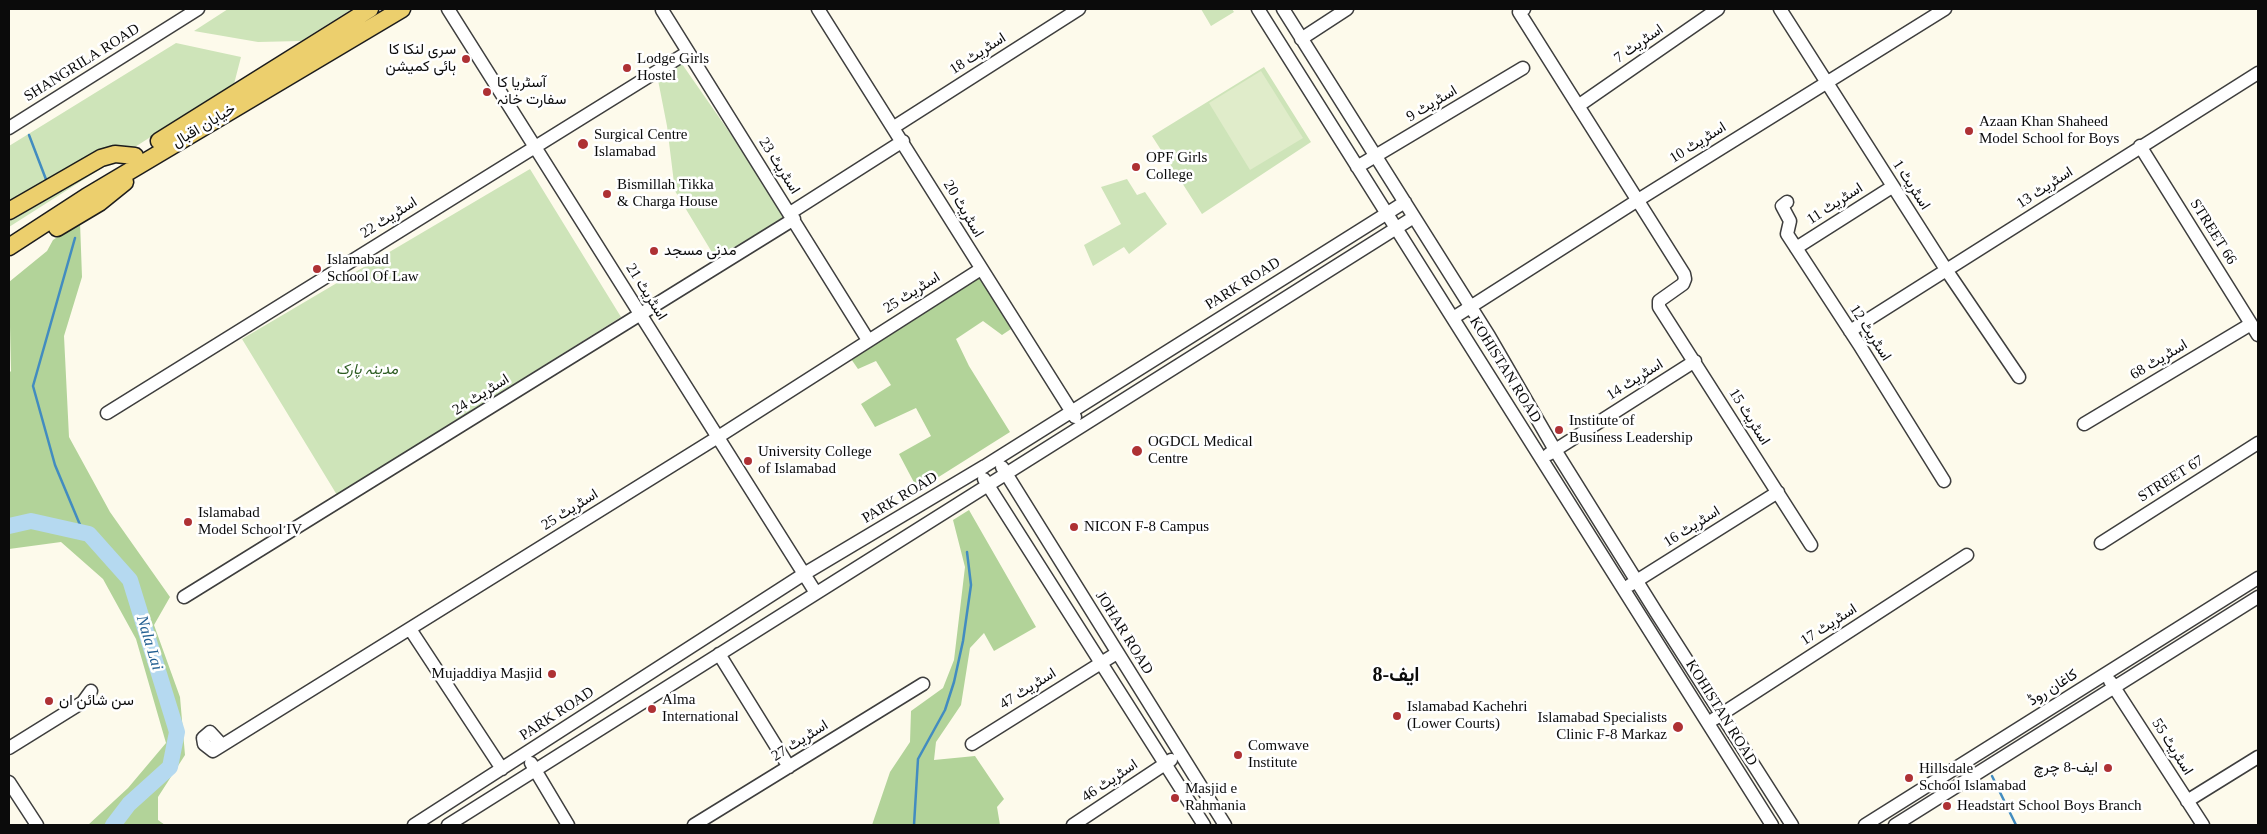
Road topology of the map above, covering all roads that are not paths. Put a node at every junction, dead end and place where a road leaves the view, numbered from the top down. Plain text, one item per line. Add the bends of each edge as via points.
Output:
1 (198, 9) edge
2 (370, 9) edge
3 (402, 9) edge
4 (448, 9) edge
5 (818, 9) edge
6 (1079, 9) edge
7 (1258, 9) edge
8 (1283, 9) edge
9 (1347, 9) edge
10 (1718, 9) edge
11 (1780, 9) edge
12 (1945, 9) edge
13 (662, 10) edge
14 (1522, 10) edge
15 (1302, 38) junction
16 (688, 52) junction
17 (1523, 68) dead end
18 (2258, 73) edge
19 (1825, 82) junction
20 (1578, 106) junction
21 (894, 127) junction
22 (9, 128) edge
23 (903, 141) junction
24 (535, 146) junction
25 (2140, 146) junction
26 (1376, 156) junction
27 (136, 161) junction
28 (1358, 167) junction
29 (1892, 187) junction
30 (1638, 200) junction
31 (1405, 202) junction
32 (1787, 202) dead end
33 (9, 212) edge
34 (1387, 213) junction
35 (792, 216) junction
36 (1414, 216) junction
37 (1396, 228) junction
38 (9, 235) edge
39 (9, 247) edge
40 (1796, 248) junction
41 (9, 258) edge
42 (981, 269) junction
43 (1947, 271) junction
44 (1471, 308) junction
45 (642, 315) junction
46 (1453, 318) junction
47 (2251, 324) junction
48 (1850, 331) junction
49 (2258, 335) edge
50 (1489, 336) junction
51 (868, 340) junction
52 (1472, 348) junction
53 (1695, 361) junction
54 (2018, 377) dead end
55 (1071, 411) junction
56 (108, 413) dead end
57 (2084, 424) dead end
58 (1081, 426) junction
59 (718, 437) junction
60 (2258, 443) edge
61 (1555, 450) junction
62 (997, 458) junction
63 (1542, 459) junction
64 (978, 470) junction
65 (1005, 474) junction
66 (1944, 481) dead end
67 (988, 484) junction
68 (1778, 492) junction
69 (2101, 543) dead end
70 (1811, 546) dead end
71 (1967, 555) dead end
72 (804, 574) junction
73 (2258, 578) edge
74 (1636, 581) junction
75 (1623, 588) junction
76 (816, 593) junction
77 (184, 597) dead end
78 (2258, 597) edge
79 (410, 629) junction
80 (1117, 653) junction
81 (719, 654) junction
82 (1101, 663) junction
83 (2106, 675) junction
84 (923, 684) dead end
85 (2114, 687) junction
86 (91, 691) dead end
87 (1720, 714) junction
88 (1708, 723) junction
89 (972, 744) dead end
90 (222, 745) dead end
91 (9, 748) edge
92 (524, 754) junction
93 (1181, 754) junction
94 (2258, 757) edge
95 (1165, 764) junction
96 (789, 767) junction
97 (502, 769) junction
98 (535, 770) junction
99 (9, 782) edge
100 (2187, 801) junction
101 (37, 825) edge
102 (414, 825) edge
103 (448, 825) edge
104 (568, 825) edge
105 (694, 825) edge
106 (1074, 825) edge
107 (1204, 825) edge
108 (1225, 825) edge
109 (1772, 825) edge
110 (1792, 825) edge
111 (1865, 825) edge
112 (1895, 825) edge
113 (2203, 825) edge

1 - 22 street, SHANGRILA ROAD
2 - 27 main road, خیابان اقبال
3 - 27 main road, خیابان اقبال
4 - 24 street, اسٹریٹ 21
5 - 21 street, اسٹریٹ 20
6 - 21 street, اسٹریٹ 18
7 - 28 street, KOHISTAN ROAD
8 - 15 street, KOHISTAN ROAD
9 - 15 street
10 - 20 street, اسٹریٹ 7
11 - 19 street, اسٹریٹ 1
12 - 19 street, اسٹریٹ 10
13 - 16 street, اسٹریٹ 23
14 - 20 street
15 - 26 street, KOHISTAN ROAD
16 - 24 street, اسٹریٹ 22
16 - 35 street, اسٹریٹ 23
17 - 26 street, اسٹریٹ 9
18 - 25 street, اسٹریٹ 13
19 - 29 street, اسٹریٹ 1
19 - 30 street, اسٹریٹ 10
20 - 30 street
21 - 23 street, اسٹریٹ 20
23 - 35 street, اسٹریٹ 24
23 - 42 street, اسٹریٹ 20
24 - 45 street, اسٹریٹ 21
24 - 56 street, اسٹریٹ 22
25 - 43 street, اسٹریٹ 13
25 - 47 street, STREET 66
26 - 28 street, اسٹریٹ 9
26 - 31 street, KOHISTAN ROAD
27 - 33 main road via 115,154 101,158
27 - 38 main road, خیابان اقبال
27 - 39 main road, خیابان اقبال
27 - 41 main road via 120,188 111,195
28 - 34 street, KOHISTAN ROAD
29 - 40 street, اسٹریٹ 11
29 - 43 street, اسٹریٹ 1
30 - 44 street, اسٹریٹ 10
30 - 53 street, اسٹریٹ 15 via 1684,274 1683,284 1659,301 1659,307
31 - 34 street, PARK ROAD
31 - 36 street, KOHISTAN ROAD
32 - 40 street, اسٹریٹ 12 via 1782,206 1790,221 1788,234
34 - 37 street, KOHISTAN ROAD
34 - 55 street, PARK ROAD
35 - 45 street, اسٹریٹ 24
35 - 51 street, اسٹریٹ 23
36 - 37 street
36 - 44 street, KOHISTAN ROAD
37 - 46 street, KOHISTAN ROAD
37 - 58 street
40 - 48 street, اسٹریٹ 12
42 - 51 street, اسٹریٹ 25
42 - 55 street, اسٹریٹ 20
43 - 48 street, اسٹریٹ 13
43 - 54 street, اسٹریٹ 1
44 - 46 street, اسٹریٹ 10
44 - 50 street, KOHISTAN ROAD
45 - 59 street, اسٹریٹ 21
45 - 77 street, اسٹریٹ 24
46 - 52 street, KOHISTAN ROAD
47 - 49 street, STREET 66
47 - 57 street, اسٹریٹ 68
48 - 66 street, اسٹریٹ 12
50 - 52 street
50 - 61 street, KOHISTAN ROAD
51 - 59 street, اسٹریٹ 25
52 - 63 street, KOHISTAN ROAD
53 - 61 street, اسٹریٹ 14
53 - 68 street, اسٹریٹ 15
55 - 58 street, اسٹریٹ 20
55 - 62 street, PARK ROAD
58 - 65 street
59 - 72 street, اسٹریٹ 21
59 - 79 street, اسٹریٹ 25
60 - 69 street, STREET 67
61 - 63 street, اسٹریٹ 14
61 - 74 street, KOHISTAN ROAD
62 - 64 street, PARK ROAD
62 - 65 street, JOHAR ROAD
63 - 75 street, KOHISTAN ROAD
64 - 67 street
64 - 72 street, PARK ROAD
65 - 67 street
65 - 80 street, JOHAR ROAD
67 - 76 street
67 - 82 street
68 - 70 street, اسٹریٹ 15
68 - 74 street, اسٹریٹ 16
71 - 87 street, اسٹریٹ 17
72 - 76 street, اسٹریٹ 21
72 - 92 street, PARK ROAD
73 - 83 street, کاغان روڈ
74 - 75 street, اسٹریٹ 16
74 - 87 street, KOHISTAN ROAD
75 - 88 street, KOHISTAN ROAD
76 - 81 street
78 - 85 street
79 - 90 street, اسٹریٹ 25 via 213,752 204,744 203,738 210,732
79 - 97 street
80 - 82 street, اسٹریٹ 47
80 - 93 street, JOHAR ROAD
81 - 96 street
81 - 98 street
82 - 89 street, اسٹریٹ 47
82 - 95 street
83 - 85 street, اسٹریٹ 55
83 - 111 street, کاغان روڈ
84 - 96 street, اسٹریٹ 27
85 - 100 street, اسٹریٹ 55
85 - 112 street
86 - 91 street via 83,702
87 - 88 street, اسٹریٹ 17
87 - 110 street, KOHISTAN ROAD
88 - 109 street, KOHISTAN ROAD
92 - 97 street, PARK ROAD
92 - 98 street
93 - 95 street, اسٹریٹ 46
93 - 108 street, JOHAR ROAD
94 - 100 street
95 - 106 street, اسٹریٹ 46
95 - 107 street
96 - 105 street, اسٹریٹ 27
97 - 102 street, PARK ROAD
98 - 103 street
98 - 104 street
99 - 101 street
100 - 113 street, اسٹریٹ 55

